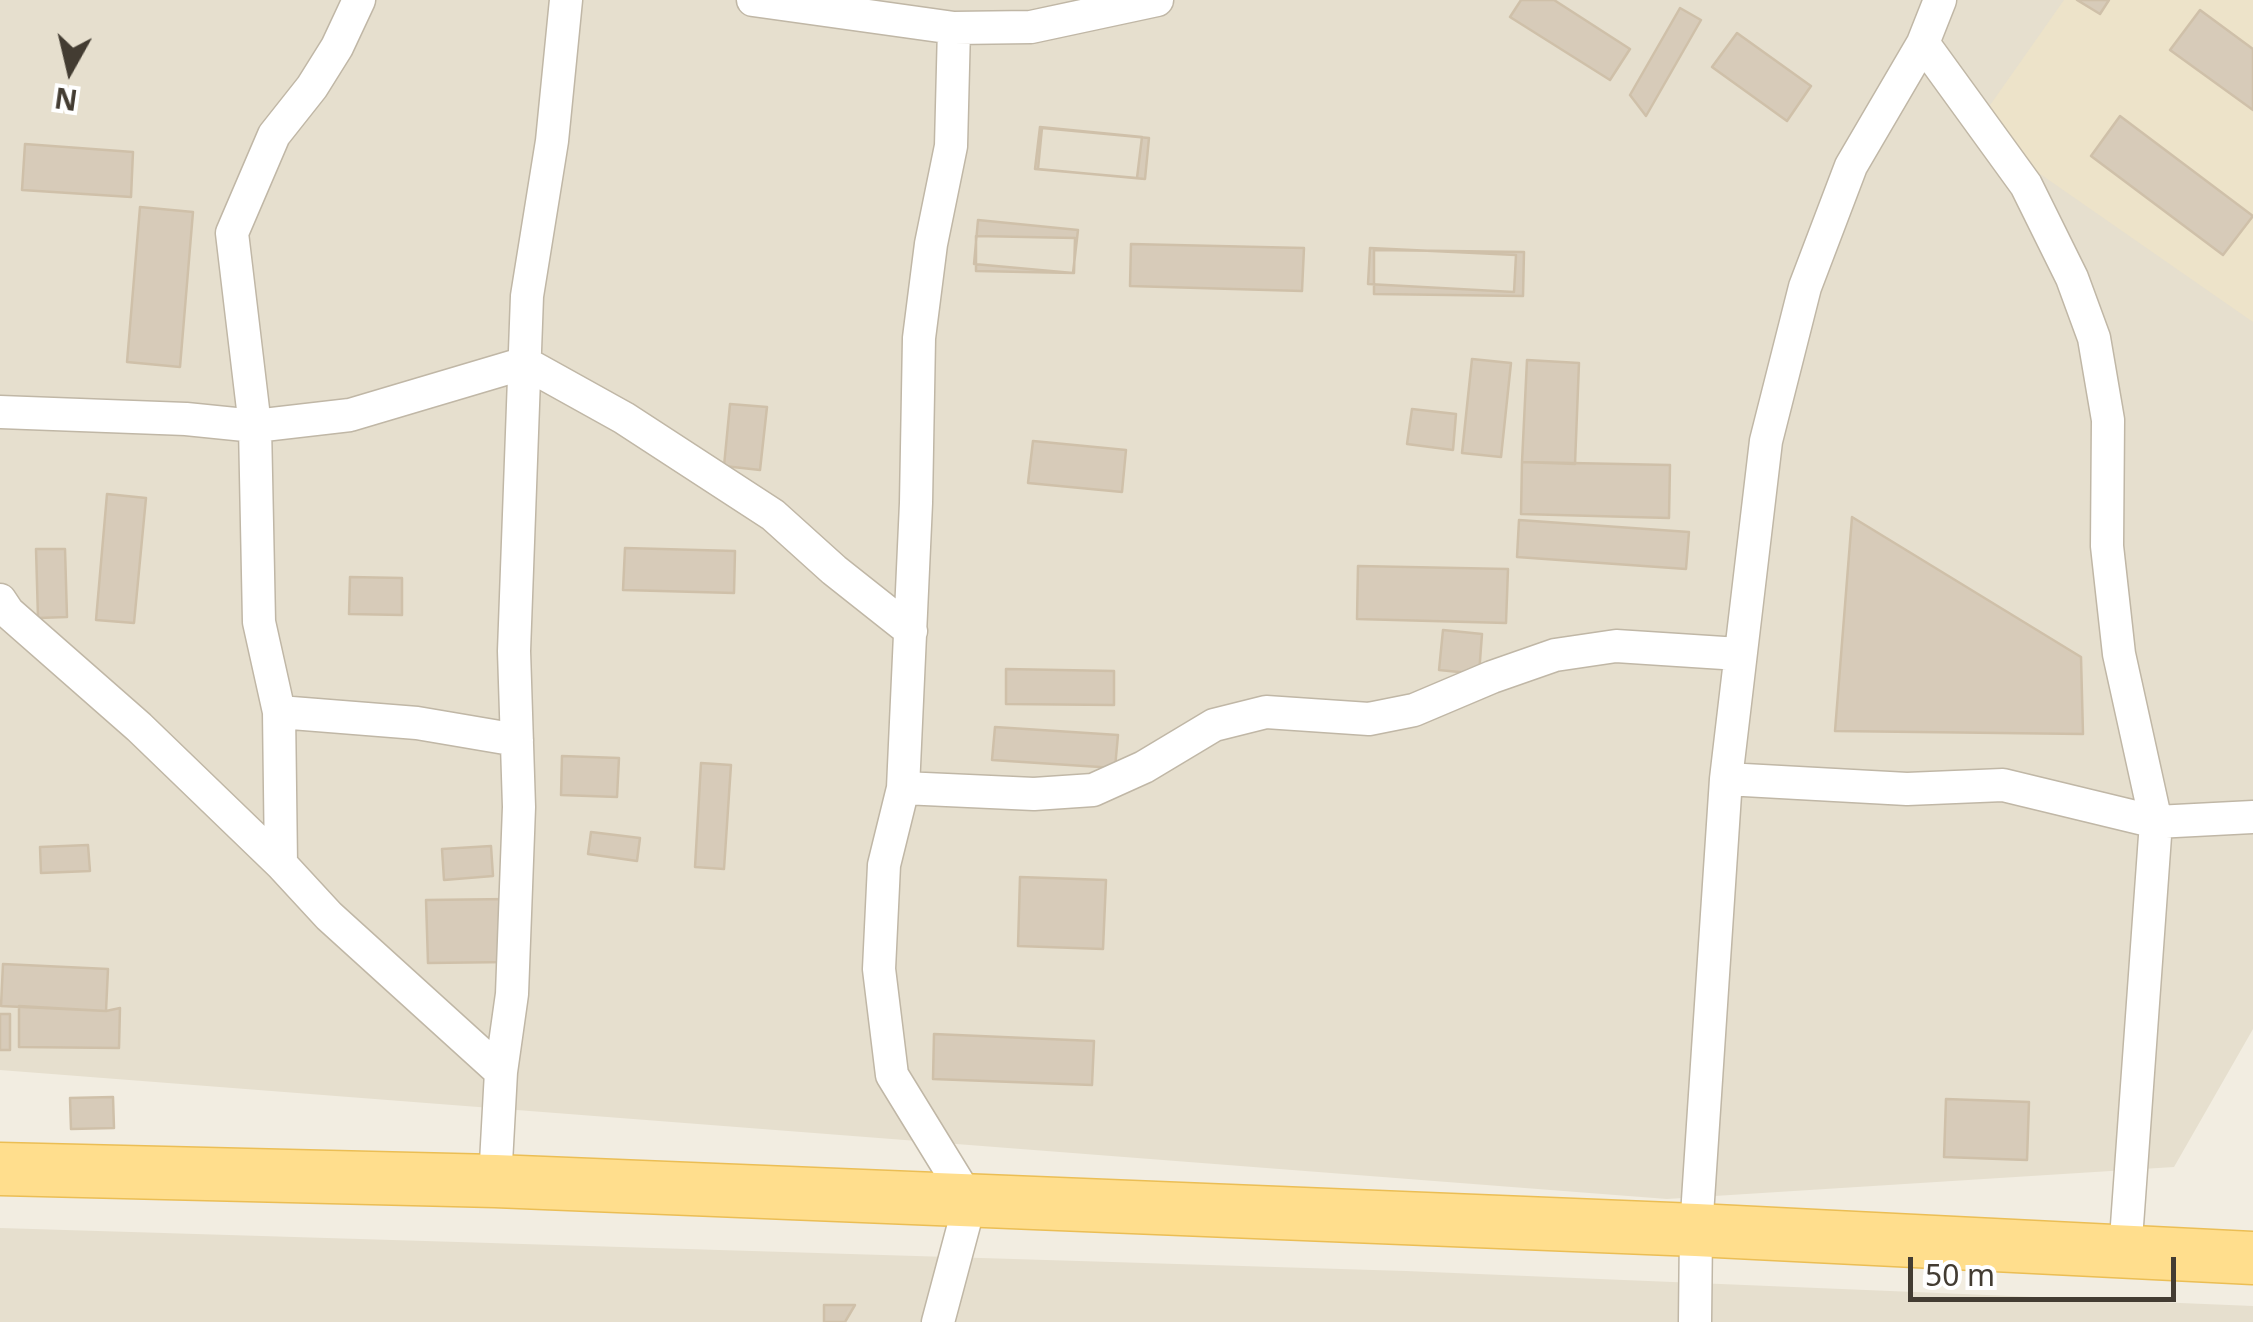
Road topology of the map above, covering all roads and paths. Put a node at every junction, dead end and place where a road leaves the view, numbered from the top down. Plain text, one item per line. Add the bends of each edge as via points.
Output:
1 (358, 0) edge
2 (566, 0) edge
3 (753, 0) edge
4 (1157, 0) edge
5 (1940, 0) edge
6 (954, 28) junction
7 (1922, 44) junction
8 (525, 363) junction
9 (0, 412) edge
10 (255, 426) junction
11 (0, 600) edge
12 (911, 631) junction
13 (1739, 654) junction
14 (279, 712) junction
15 (517, 740) junction
16 (1726, 778) junction
17 (903, 788) junction
18 (2253, 817) edge
19 (2156, 822) junction
20 (282, 864) junction
21 (502, 1072) junction
22 (0, 1170) edge
23 (495, 1181) junction
24 (970, 1202) junction
25 (1696, 1230) junction
26 (2125, 1253) junction
27 (2253, 1258) edge
28 (938, 1322) edge
29 (1694, 1322) edge

1 - 10 street via 312,87 274,135 232,234
2 - 8 street via 552,141 526,296
3 - 6 street
4 - 6 street via 1030,27
5 - 7 street
6 - 12 street via 951,146 920,338
7 - 13 street via 1851,166 1805,286 1766,441
7 - 19 street via 2026,186 2094,338 2108,420 2107,546 2119,654
8 - 10 street via 350,415
8 - 12 street via 773,515
8 - 15 street
9 - 10 street
10 - 14 street via 259,622
11 - 20 street
12 - 17 street
13 - 16 street
13 - 17 street via 1616,646 1556,655 1414,710 1368,720 1266,712 1214,725 1094,790
14 - 15 street via 417,723
14 - 20 street
15 - 21 street via 512,994
16 - 19 street via 1907,788 2003,785
16 - 25 street
17 - 24 street via 884,865 879,968 892,1074
18 - 19 street
19 - 26 street
20 - 21 street via 329,916
21 - 23 street
22 - 23 main road
23 - 24 main road
24 - 25 main road
24 - 28 street
25 - 26 main road
25 - 29 street
26 - 27 main road

